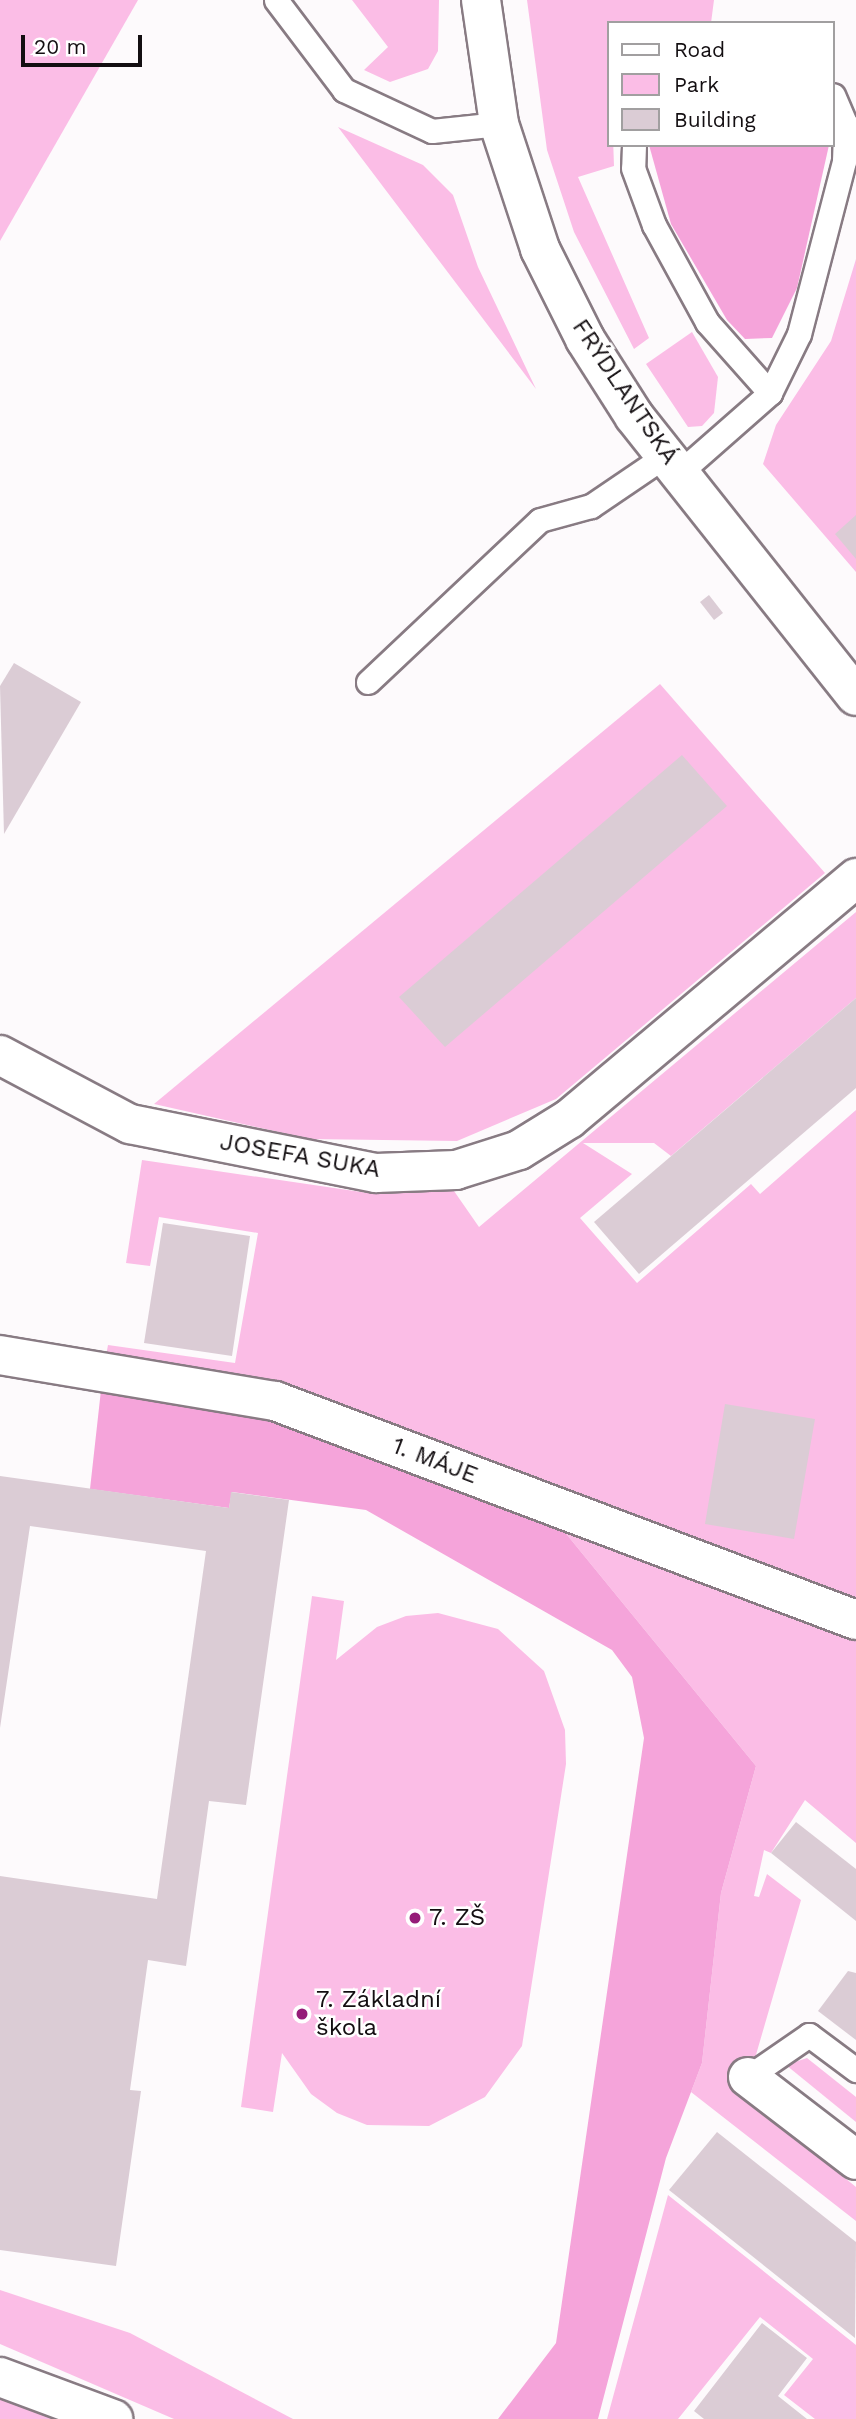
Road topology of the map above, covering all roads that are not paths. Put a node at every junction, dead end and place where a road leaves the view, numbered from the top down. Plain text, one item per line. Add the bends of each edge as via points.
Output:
1 (276, 0) edge
2 (481, 0) edge
3 (835, 100) edge
4 (499, 124) junction
5 (634, 147) edge
6 (770, 393) junction
7 (673, 464) junction
8 (368, 681) dead end
9 (856, 696) edge
10 (856, 878) edge
11 (0, 1055) edge
12 (0, 1355) edge
13 (856, 1620) edge
14 (856, 2070) edge
15 (748, 2077) joint
16 (856, 2160) edge
17 (0, 2377) edge
18 (113, 2419) edge

1 - 4 lane via 344,90 432,131
2 - 4 street, FRÝDLANTSKÁ
3 - 6 lane via 845,123 844,161 799,334
4 - 7 street, FRÝDLANTSKÁ via 561,295 609,378
5 - 6 lane via 633,168 654,225 707,322
6 - 7 lane
7 - 8 lane via 591,506 540,520
7 - 9 street, FRÝDLANTSKÁ
10 - 11 street, JOSEFA SUKA via 569,1119 519,1150 456,1170 376,1173 130,1124
12 - 13 street, 1. MÁJE via 275,1401
14 - 15 lane via 809,2035
15 - 16 street
17 - 18 street

